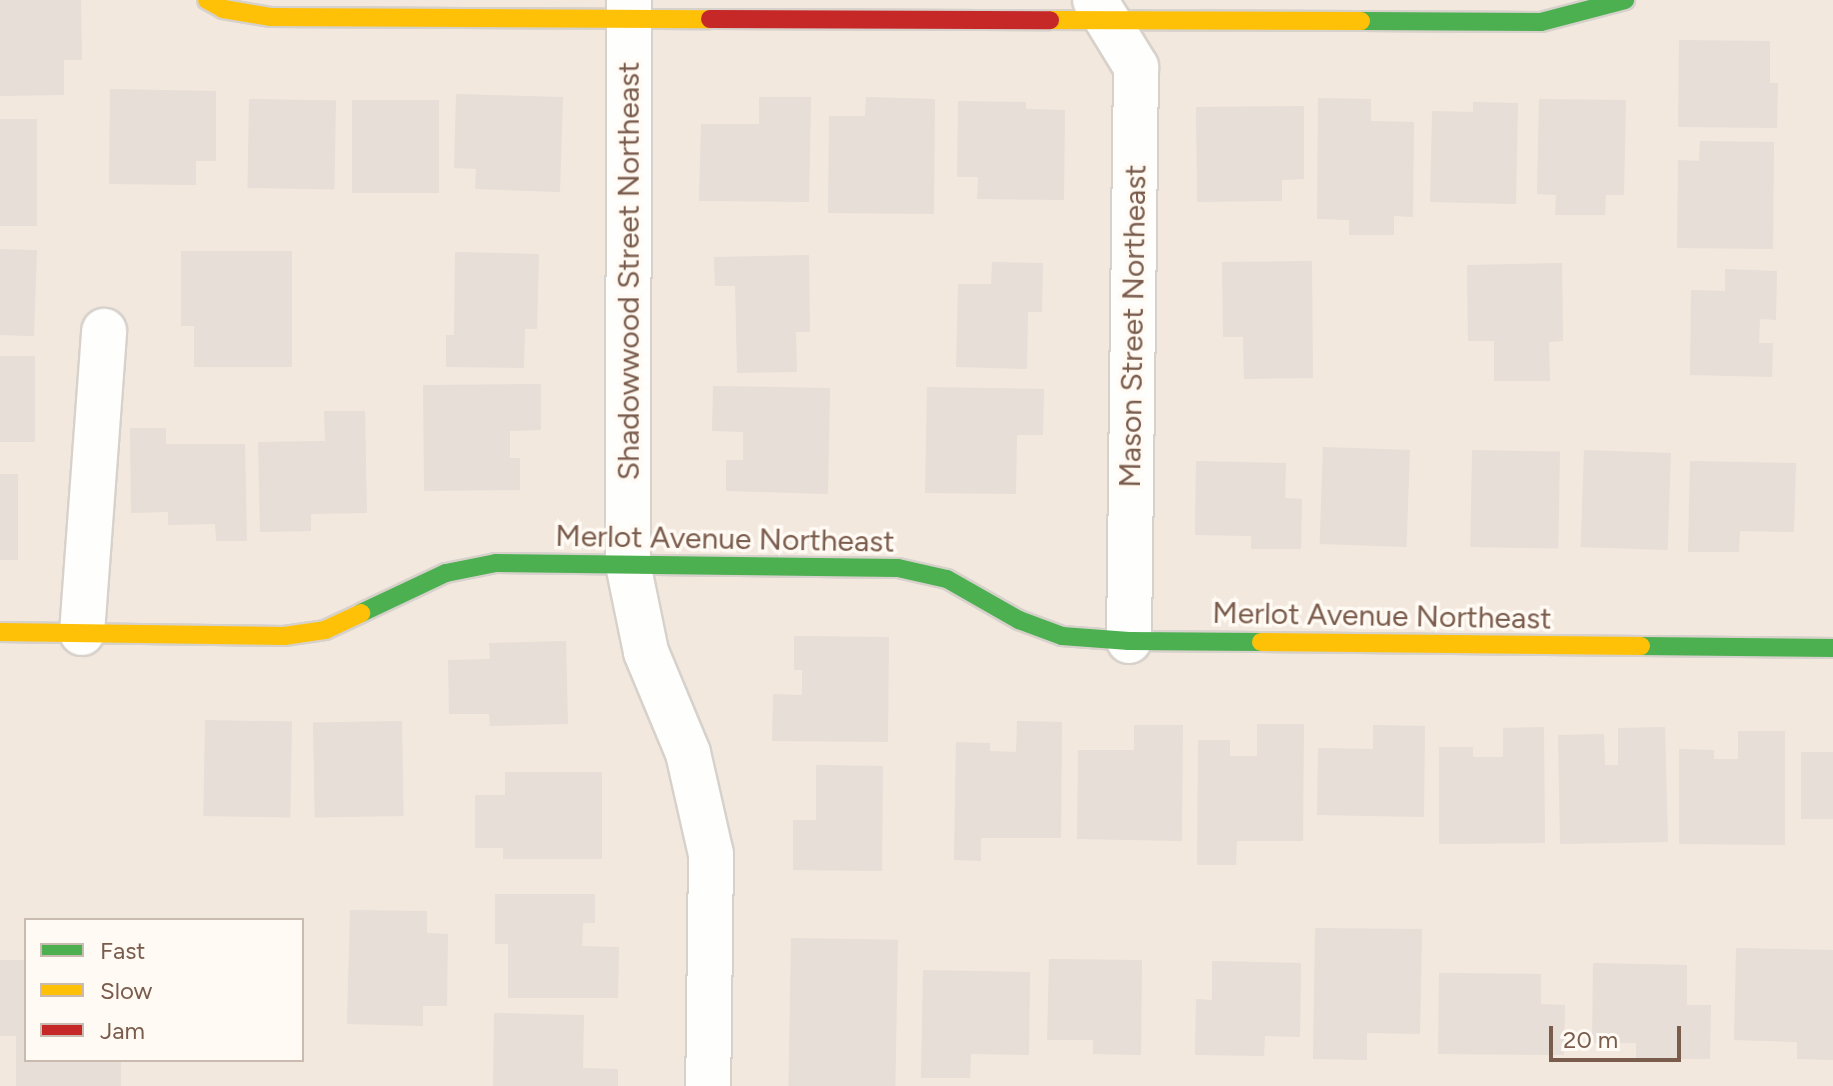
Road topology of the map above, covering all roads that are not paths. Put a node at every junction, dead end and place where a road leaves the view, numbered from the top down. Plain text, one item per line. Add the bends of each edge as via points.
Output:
1 (207, 0) edge
2 (1625, 0) edge
3 (629, 9) edge
4 (1101, 10) edge
5 (104, 331) dead end
6 (628, 564) junction
7 (0, 632) edge
8 (82, 633) junction
9 (1129, 641) junction
10 (1833, 648) edge
11 (708, 1086) edge

1 - 3 street via 223,9 271,17
2 - 4 street via 1541,22
3 - 4 street
3 - 6 street, Shadowwood Street Northeast
4 - 9 street, Mason Street Northeast via 1136,67
5 - 8 street
6 - 8 street, Merlot Avenue Northeast via 496,563 446,573 325,630 284,636
6 - 9 street, Merlot Avenue Northeast via 898,568 947,579 1019,620 1062,636
6 - 11 street, Shadowwood Street Northeast via 646,652 688,753 711,854
7 - 8 street, Merlot Avenue Northeast
9 - 10 street, Merlot Avenue Northeast

